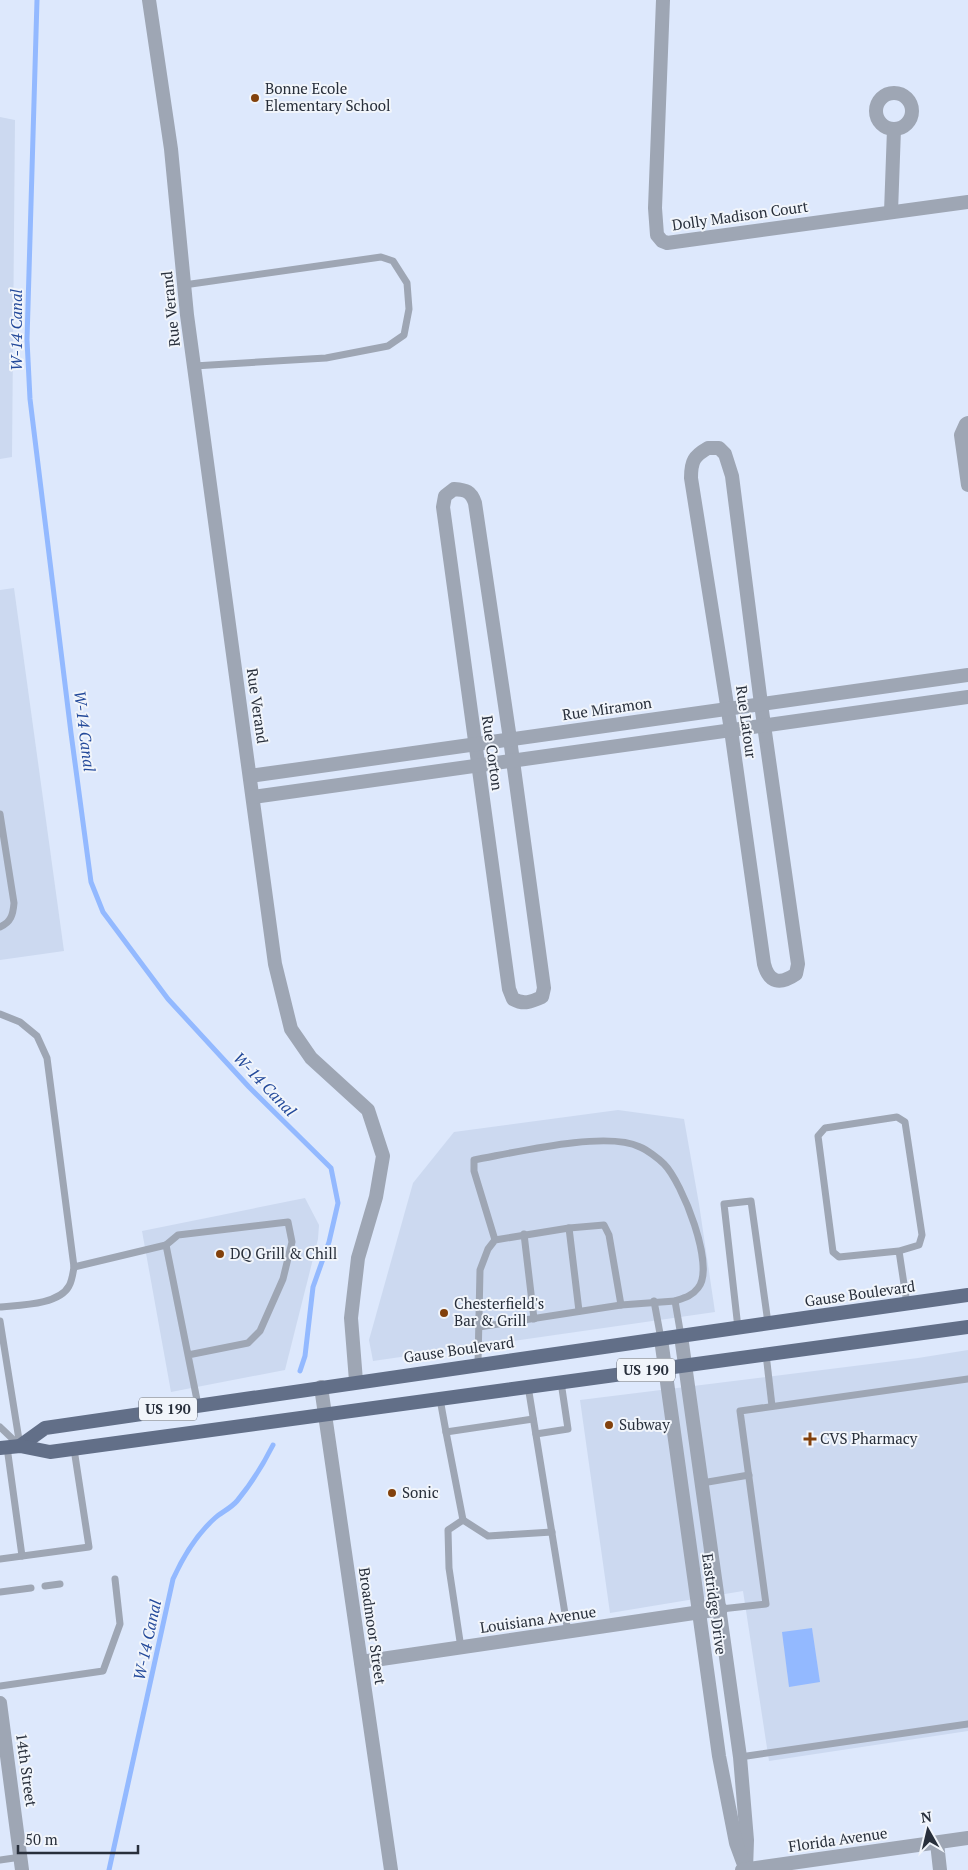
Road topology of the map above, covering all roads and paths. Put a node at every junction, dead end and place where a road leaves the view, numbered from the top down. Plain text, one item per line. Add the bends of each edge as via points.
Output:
1 (149, 0) edge
2 (663, 0) edge
3 (894, 129) dead end
4 (968, 202) edge
5 (891, 212) junction
6 (184, 285) junction
7 (194, 366) junction
8 (968, 423) edge
9 (968, 484) edge
10 (968, 675) edge
11 (968, 697) edge
12 (761, 704) junction
13 (727, 709) junction
14 (764, 726) junction
15 (731, 730) junction
16 (510, 739) junction
17 (474, 744) junction
18 (513, 761) junction
19 (478, 766) junction
20 (250, 776) junction
21 (252, 797) junction
22 (0, 814) edge
23 (0, 927) edge
24 (0, 1014) edge
25 (569, 1228) junction
26 (524, 1234) junction
27 (495, 1240) junction
28 (166, 1244) junction
29 (899, 1251) junction
30 (74, 1267) junction
31 (968, 1295) edge
32 (675, 1300) junction
33 (654, 1301) junction
34 (907, 1304) junction
35 (621, 1305) junction
36 (0, 1307) edge
37 (579, 1311) junction
38 (534, 1319) junction
39 (0, 1321) edge
40 (768, 1324) junction
41 (479, 1327) junction
42 (968, 1327) edge
43 (738, 1328) junction
44 (681, 1336) junction
45 (660, 1340) junction
46 (766, 1354) junction
47 (188, 1355) junction
48 (3, 1361) edge
49 (478, 1363) junction
50 (686, 1365) junction
51 (664, 1368) junction
52 (968, 1379) edge
53 (356, 1381) junction
54 (561, 1382) junction
55 (528, 1386) junction
56 (321, 1387) junction
57 (440, 1398) junction
58 (198, 1405) junction
59 (772, 1406) junction
60 (324, 1414) junction
61 (533, 1419) junction
62 (0, 1426) edge
63 (446, 1432) junction
64 (536, 1434) junction
65 (9, 1447) edge
66 (74, 1449) junction
67 (749, 1475) junction
68 (702, 1483) junction
69 (682, 1488) junction
70 (463, 1520) junction
71 (552, 1532) junction
72 (22, 1556) junction
73 (0, 1559) edge
74 (115, 1579) dead end
75 (60, 1584) dead end
76 (45, 1586) dead end
77 (31, 1588) dead end
78 (0, 1592) edge
79 (720, 1609) junction
80 (698, 1614) junction
81 (568, 1632) junction
82 (461, 1648) junction
83 (361, 1662) junction
84 (0, 1686) edge
85 (0, 1703) edge
86 (968, 1724) edge
87 (740, 1757) junction
88 (5, 1773) edge
89 (968, 1838) edge
90 (937, 1843) junction
91 (0, 1860) edge
92 (22, 1864) edge
93 (391, 1870) edge
94 (742, 1870) edge
95 (746, 1870) edge
96 (940, 1870) edge

1 - 6 street, Rue Verand via 171,149
2 - 5 street, Dolly Madison Court via 655,208 657,235 662,241 667,243
3 - 5 street
4 - 5 street
6 - 7 street, Rue Verand
6 - 7 lane via 381,257 393,261 407,282 408,309 404,335 388,346 326,358
7 - 20 street, Rue Verand
8 - 9 street via 961,435
10 - 12 street, Rue Miramon
11 - 14 street
12 - 13 street, Rue Miramon
12 - 13 street, Rue Latour via 732,476 725,454 719,448 708,448 697,454 692,478
12 - 14 street, Rue Latour
13 - 15 street, Rue Latour
13 - 16 street, Rue Miramon
14 - 15 street
14 - 15 street, Rue Latour via 798,964 796,974 786,981 774,980 766,974
15 - 18 street
16 - 17 street, Rue Miramon
16 - 17 street, Rue Corton via 475,503 466,490 454,489 446,496 443,507
16 - 18 street, Rue Corton
17 - 19 street, Rue Corton
17 - 20 street, Rue Miramon
18 - 19 street
18 - 19 street, Rue Corton via 544,988 542,997 532,1002 521,1003 513,999 509,989
19 - 21 street
20 - 21 street, Rue Verand
21 - 53 street, Rue Verand via 274,964 291,1029 311,1058 368,1110 383,1156 376,1196 358,1258 351,1318
22 - 23 lane via 14,903 12,916
24 - 30 lane via 20,1022 38,1036 47,1058
25 - 26 lane
25 - 35 lane via 604,1226 609,1235
25 - 37 lane
26 - 27 lane
26 - 38 lane
27 - 32 lane via 474,1171 474,1160 607,1140 639,1146 665,1164 681,1189 698,1235 704,1272 700,1287 691,1295
27 - 41 lane via 480,1270
28 - 30 lane
28 - 47 lane
28 - 47 lane via 178,1235 288,1222 292,1242 283,1279 260,1331 248,1343
29 - 29 lane via 839,1257 833,1252 818,1136 825,1128 897,1117 905,1122 922,1235 918,1245
29 - 34 lane
30 - 36 lane via 69,1287 57,1298
31 - 34 main road, Gause Boulevard / US 190
32 - 33 lane
32 - 44 lane
33 - 35 lane
33 - 45 lane
34 - 40 main road, Gause Boulevard / US 190
35 - 37 lane
37 - 38 lane
38 - 41 lane
39 - 48 lane
40 - 43 main road, Gause Boulevard / US 190
40 - 43 lane via 751,1201 724,1204
41 - 49 lane
42 - 46 main road, US 190
43 - 44 main road, Gause Boulevard / US 190
44 - 45 main road, Gause Boulevard / US 190
44 - 50 street, Eastridge Drive
45 - 49 main road, Gause Boulevard / US 190
45 - 51 street, Eastridge Drive
46 - 50 main road, US 190
46 - 59 lane
47 - 58 lane
48 - 65 lane
49 - 53 main road, Gause Boulevard / US 190
50 - 51 main road, US 190
50 - 68 street, Eastridge Drive
51 - 54 main road, US 190
51 - 69 street, Eastridge Drive
52 - 59 lane
53 - 56 main road, Gause Boulevard / US 190
54 - 55 main road, US 190
54 - 64 lane via 568,1429
55 - 57 main road, US 190
55 - 61 lane
56 - 58 main road, Gause Boulevard / US 190
56 - 60 street, Broadmoor Street
57 - 60 main road, US 190
57 - 63 lane
58 - 65 main road, Gause Boulevard / US 190 via 45,1428
59 - 67 lane via 740,1411
60 - 66 main road, US 190
60 - 83 street, Broadmoor Street
61 - 63 lane
61 - 64 lane
62 - 65 lane
63 - 70 lane
64 - 71 lane
65 - 66 main road, US 190 via 50,1452
65 - 72 lane
66 - 72 lane via 89,1547
67 - 68 lane
67 - 79 lane via 766,1604
68 - 69 street
68 - 79 street, Eastridge Drive
69 - 80 street, Eastridge Drive
70 - 71 lane via 488,1536
70 - 82 lane via 448,1530 449,1568
71 - 81 lane
72 - 73 lane
74 - 84 lane via 120,1624 103,1670
75 - 76 lane
77 - 78 lane
79 - 80 street, Louisiana Avenue
79 - 87 street, Eastridge Drive
80 - 81 street, Louisiana Avenue
80 - 95 street, Eastridge Drive via 719,1756 736,1843
81 - 82 street, Louisiana Avenue
82 - 83 street, Louisiana Avenue
83 - 93 street, Broadmoor Street
85 - 88 street, 14th Street
86 - 87 lane
87 - 95 street, Eastridge Drive via 747,1840
88 - 92 street, 14th Street
89 - 90 street, Florida Avenue
90 - 95 street, Florida Avenue
90 - 96 street
91 - 92 lane
94 - 95 street, Florida Avenue

